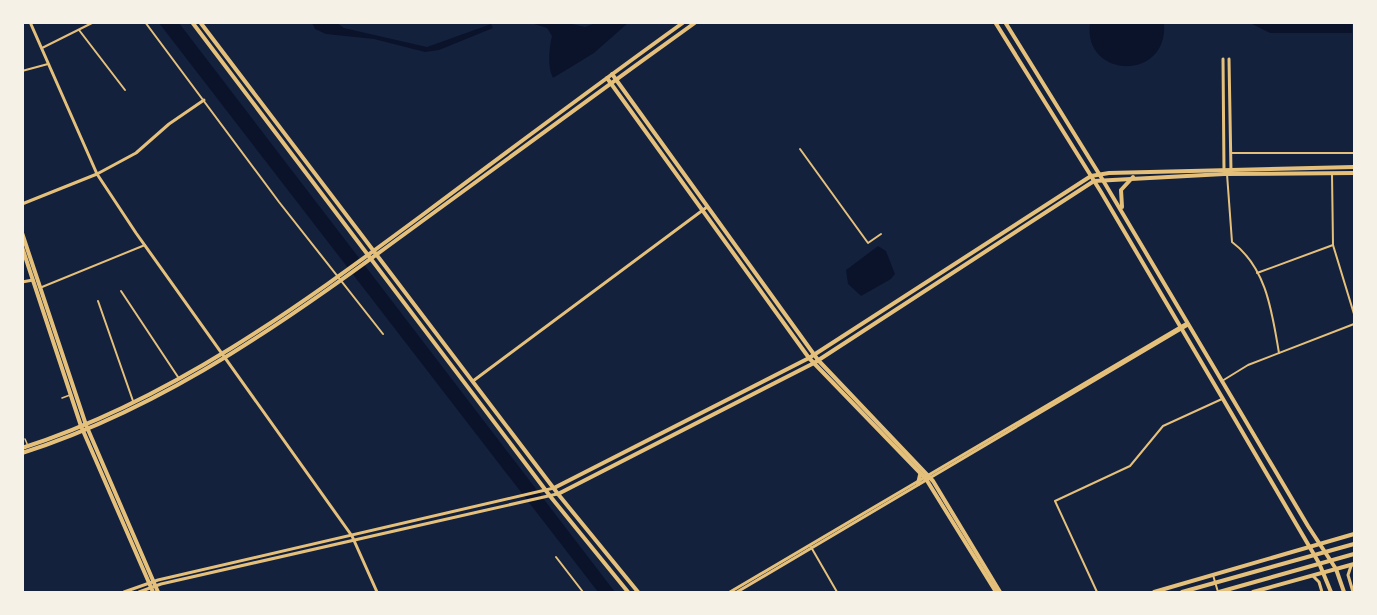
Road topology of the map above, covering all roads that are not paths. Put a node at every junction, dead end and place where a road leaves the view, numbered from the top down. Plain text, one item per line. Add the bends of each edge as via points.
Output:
1 (30, 22) edge
2 (94, 22) edge
3 (145, 22) edge
4 (192, 22) edge
5 (200, 22) edge
6 (684, 22) edge
7 (696, 22) edge
8 (995, 22) edge
9 (1005, 22) edge
10 (79, 30) junction
11 (42, 48) junction
12 (1223, 59) dead end
13 (1229, 59) dead end
14 (48, 64) junction
15 (22, 71) edge
16 (609, 76) junction
17 (614, 82) junction
18 (125, 90) dead end
19 (204, 100) junction
20 (800, 149) dead end
21 (1231, 153) junction
22 (1354, 153) edge
23 (1354, 167) edge
24 (1227, 172) junction
25 (1354, 173) edge
26 (97, 174) junction
27 (1099, 174) junction
28 (1332, 174) junction
29 (1091, 177) junction
30 (1133, 177) junction
31 (1102, 179) junction
32 (1094, 182) junction
33 (22, 204) edge
34 (705, 209) junction
35 (1127, 221) junction
36 (22, 233) edge
37 (881, 234) dead end
38 (145, 245) junction
39 (1333, 245) junction
40 (22, 247) edge
41 (377, 252) junction
42 (370, 257) junction
43 (1257, 273) junction
44 (341, 278) junction
45 (35, 280) junction
46 (22, 282) edge
47 (38, 289) junction
48 (121, 291) dead end
49 (99, 302) dead end
50 (1354, 314) edge
51 (1188, 324) junction
52 (1354, 324) edge
53 (1181, 328) junction
54 (383, 334) dead end
55 (1279, 352) junction
56 (225, 355) junction
57 (812, 356) junction
58 (816, 362) junction
59 (178, 377) junction
60 (472, 381) junction
61 (1222, 381) junction
62 (71, 395) junction
63 (62, 398) dead end
64 (1223, 399) junction
65 (133, 401) junction
66 (85, 426) junction
67 (25, 439) dead end
68 (28, 447) junction
69 (22, 448) edge
70 (22, 453) edge
71 (920, 470) junction
72 (928, 479) junction
73 (918, 485) junction
74 (554, 488) junction
75 (547, 491) junction
76 (558, 494) junction
77 (550, 496) junction
78 (1354, 534) edge
79 (352, 536) junction
80 (355, 541) junction
81 (1319, 544) junction
82 (1354, 544) edge
83 (1308, 547) junction
84 (812, 548) junction
85 (1354, 554) edge
86 (556, 557) dead end
87 (1354, 564) edge
88 (1336, 569) junction
89 (1324, 572) junction
90 (1213, 575) junction
91 (1311, 575) junction
92 (152, 584) junction
93 (124, 592) edge
94 (139, 592) edge
95 (156, 592) edge
96 (377, 592) edge
97 (583, 592) edge
98 (628, 592) edge
99 (638, 592) edge
100 (730, 592) edge
101 (737, 592) edge
102 (837, 592) edge
103 (996, 592) edge
104 (1000, 592) edge
105 (1097, 592) edge
106 (1154, 592) edge
107 (1182, 592) edge
108 (1218, 592) edge
109 (1253, 592) edge
110 (1322, 592) edge
111 (1331, 592) edge
112 (1344, 592) edge
113 (1353, 592) edge

1 - 11 street
2 - 10 street
3 - 19 street
4 - 42 main road
5 - 41 main road
6 - 16 main road
7 - 17 main road
8 - 29 main road
9 - 27 main road
10 - 11 street
10 - 18 street
11 - 14 street
12 - 24 street
13 - 21 street
14 - 15 street
14 - 26 street
16 - 17 main road
16 - 41 main road
17 - 34 main road
17 - 41 main road
19 - 26 street via 136,153
19 - 44 street
20 - 37 street via 868,243
21 - 22 street
21 - 24 street
23 - 24 main road
24 - 27 main road
24 - 28 main road
24 - 30 main road
24 - 43 street via 1233,242 1244,251
25 - 28 main road
26 - 33 street
26 - 38 street
27 - 29 main road
27 - 31 main road
28 - 39 street
29 - 32 main road
29 - 57 main road
30 - 31 main road
30 - 35 main road via 1119,195
31 - 32 main road
31 - 35 main road
32 - 53 main road
32 - 58 main road
34 - 57 main road
34 - 60 street
35 - 51 main road
36 - 45 main road
38 - 47 street
38 - 56 street
39 - 43 street
39 - 50 street
40 - 45 main road
41 - 42 main road
41 - 60 main road
42 - 44 main road
42 - 75 main road
43 - 55 street via 1269,294
44 - 54 street
44 - 56 main road
45 - 46 street
45 - 47 main road
47 - 62 main road
47 - 66 main road
48 - 59 street
49 - 65 street
51 - 53 street
51 - 61 main road
52 - 55 street
53 - 64 main road
53 - 72 street
55 - 61 street
56 - 59 main road
56 - 66 main road via 165,392 96,425
56 - 79 street
57 - 58 main road
57 - 74 main road
58 - 71 main road
58 - 76 main road
59 - 65 main road
60 - 74 main road
61 - 81 main road
62 - 63 lane
62 - 66 main road via 78,418
64 - 83 main road
64 - 105 street via 1163,426 1130,466 1055,501
65 - 66 main road
66 - 68 main road
66 - 70 main road
66 - 92 main road
67 - 68 lane
68 - 69 main road
71 - 72 main road
71 - 73 main road
72 - 73 street
72 - 103 main road
72 - 104 main road
73 - 84 street
74 - 75 street
74 - 76 main road
75 - 77 main road
75 - 79 street
76 - 77 street
76 - 99 main road
77 - 80 street
77 - 98 main road
78 - 81 main road
79 - 80 street
79 - 92 street
80 - 92 street
80 - 96 street
81 - 83 main road
81 - 88 main road
82 - 107 main road
83 - 89 main road
83 - 90 main road
84 - 100 street
84 - 101 street
84 - 102 street
85 - 108 main road
86 - 97 street
87 - 88 main road
87 - 113 street via 1348,575
88 - 89 main road
88 - 112 main road
89 - 91 main road
89 - 111 main road
90 - 106 main road
90 - 108 street
91 - 109 main road
91 - 110 street
92 - 93 street
92 - 94 street
92 - 95 main road

